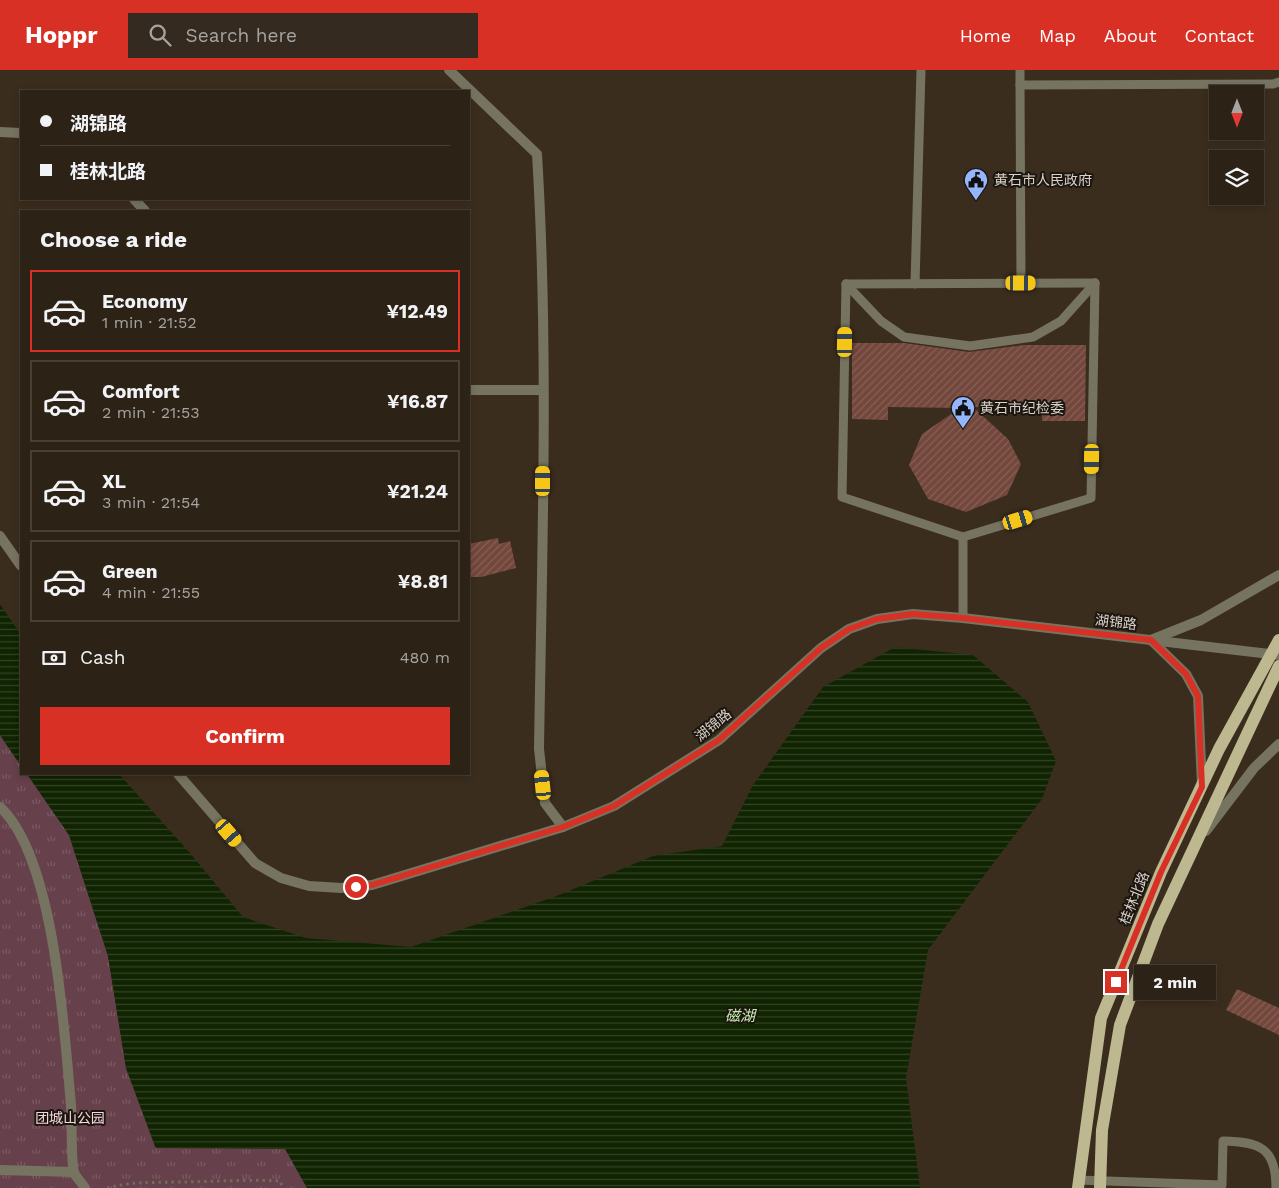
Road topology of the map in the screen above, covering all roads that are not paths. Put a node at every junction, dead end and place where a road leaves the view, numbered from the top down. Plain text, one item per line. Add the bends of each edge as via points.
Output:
1 (449, 70) edge
2 (922, 70) edge
3 (1020, 70) edge
4 (1279, 82) edge
5 (1020, 85) junction
6 (0, 132) edge
7 (20, 133) edge
8 (135, 200) edge
9 (144, 210) edge
10 (1021, 283) junction
11 (1095, 283) junction
12 (846, 284) junction
13 (914, 284) junction
14 (470, 390) edge
15 (543, 390) junction
16 (0, 536) edge
17 (963, 537) junction
18 (20, 565) edge
19 (1279, 575) edge
20 (963, 618) junction
21 (1151, 640) junction
22 (1279, 640) edge
23 (1276, 654) edge
24 (1279, 666) edge
25 (1279, 744) edge
26 (179, 775) edge
27 (1202, 787) junction
28 (0, 807) edge
29 (563, 827) junction
30 (1199, 840) junction
31 (0, 1170) edge
32 (74, 1172) junction
33 (1078, 1184) edge
34 (1100, 1184) edge
35 (85, 1188) edge
36 (1276, 1188) edge

1 - 15 street via 538,154
2 - 13 lane
3 - 5 lane
4 - 5 lane
5 - 10 lane
6 - 7 street
8 - 9 street
10 - 11 lane
10 - 13 lane
11 - 12 lane via 1061,321 1033,337 970,346 904,337 881,321
11 - 17 lane via 1091,498
12 - 13 lane
12 - 17 lane via 842,497
14 - 15 street
15 - 29 street via 539,749 545,803
16 - 18 street
17 - 20 lane
19 - 21 street via 1201,620
20 - 21 street, 湖锦路
20 - 29 street, 湖锦路 via 913,614 877,619 849,629 821,648 706,749 614,806
21 - 23 street, 湖锦路
21 - 27 street via 1186,674 1198,696
22 - 23 main road, 桂林北路
23 - 27 main road, 桂林北路 via 1219,749
24 - 30 main road
25 - 30 street via 1254,768
26 - 29 street, 湖锦路 via 255,863 281,878 308,886 341,888 372,885
27 - 33 main road, 桂林北路 via 1161,872 1101,1018
28 - 32 street via 28,846 51,937 62,1007
30 - 34 main road via 1158,924 1120,1025 1102,1130
31 - 32 street
32 - 35 street
33 - 34 lane
34 - 36 lane via 1222,1185 1223,1141 1258,1146 1270,1156

